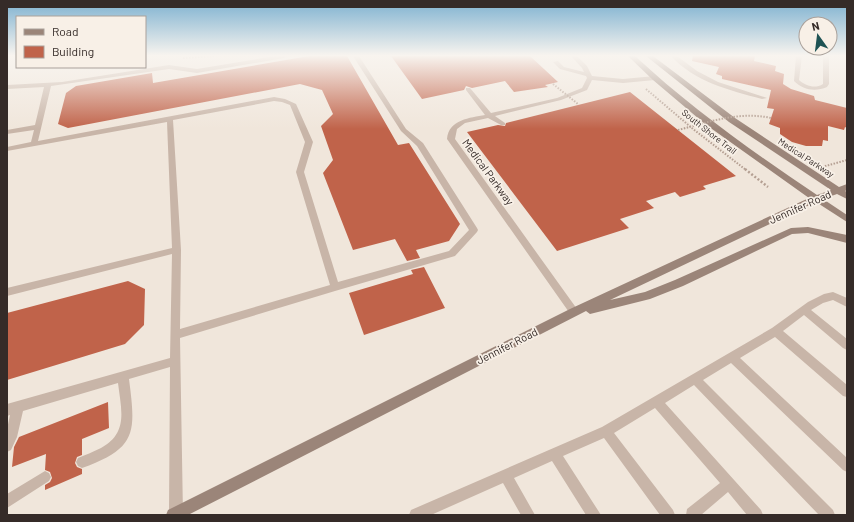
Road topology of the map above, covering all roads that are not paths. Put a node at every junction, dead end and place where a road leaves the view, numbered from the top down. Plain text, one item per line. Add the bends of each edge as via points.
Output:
1 (84, 80) edge
2 (371, 80) edge
3 (588, 80) edge
4 (618, 80) edge
5 (630, 80) edge
6 (658, 80) edge
7 (681, 80) edge
8 (708, 80) edge
9 (797, 80) edge
10 (826, 80) edge
11 (48, 84) junction
12 (7, 87) edge
13 (14, 87) junction
14 (468, 89) dead end
15 (7, 94) edge
16 (764, 98) dead end
17 (490, 116) junction
18 (170, 119) junction
19 (502, 124) dead end
20 (38, 127) junction
21 (7, 132) edge
22 (34, 144) junction
23 (7, 149) edge
24 (847, 187) edge
25 (837, 190) junction
26 (847, 196) edge
27 (816, 198) junction
28 (847, 219) edge
29 (847, 239) edge
30 (177, 250) junction
31 (335, 287) junction
32 (7, 292) edge
33 (847, 302) edge
34 (804, 310) junction
35 (574, 312) junction
36 (776, 331) junction
37 (175, 335) junction
38 (847, 345) edge
39 (732, 357) junction
40 (175, 361) junction
41 (123, 376) junction
42 (694, 379) junction
43 (847, 392) edge
44 (656, 401) junction
45 (13, 408) edge
46 (606, 431) junction
47 (7, 446) edge
48 (555, 454) junction
49 (82, 462) dead end
50 (847, 466) edge
51 (506, 475) junction
52 (45, 477) dead end
53 (728, 484) junction
54 (7, 502) edge
55 (436, 511) edge
56 (177, 514) edge
57 (416, 515) edge
58 (528, 515) edge
59 (594, 515) edge
60 (668, 515) edge
61 (692, 515) edge
62 (756, 515) edge
63 (828, 515) edge

1 - 11 lane
2 - 31 lane via 403,130 420,145 474,230 452,254
3 - 17 lane, Medical Parkway via 585,89 580,92
4 - 5 lane
6 - 27 main road via 715,127
7 - 25 main road, Medical Parkway via 732,120
8 - 16 lane
9 - 10 lane via 806,87 817,89 825,86
11 - 13 lane
11 - 20 lane
12 - 13 lane
13 - 15 lane
14 - 17 lane
17 - 19 lane
17 - 35 lane, Medical Parkway via 463,122 451,132 451,139
18 - 22 lane
18 - 30 lane
18 - 31 lane via 274,99 293,104 309,142 300,172
20 - 21 lane
20 - 22 lane
22 - 23 lane
24 - 25 main road, Jennifer Road
25 - 26 main road, Medical Parkway
25 - 27 main road, Jennifer Road
27 - 28 main road
27 - 35 main road, Jennifer Road
29 - 35 main road via 808,230 791,231 646,296
30 - 32 lane
30 - 37 lane
31 - 37 lane
33 - 34 lane via 834,296 827,297
34 - 36 lane
34 - 38 lane
35 - 56 main road, Jennifer Road
36 - 39 lane
36 - 43 lane
37 - 40 lane
39 - 42 lane
39 - 50 lane
40 - 41 lane
40 - 56 lane
41 - 45 lane
41 - 49 lane via 129,423 121,441 107,452
42 - 44 lane
42 - 63 lane
44 - 46 lane
44 - 53 lane
45 - 47 lane via 11,437
46 - 48 lane
46 - 60 lane
48 - 51 lane
48 - 59 lane
51 - 55 lane
51 - 58 lane
52 - 54 lane
53 - 61 lane
53 - 62 lane
55 - 57 lane

